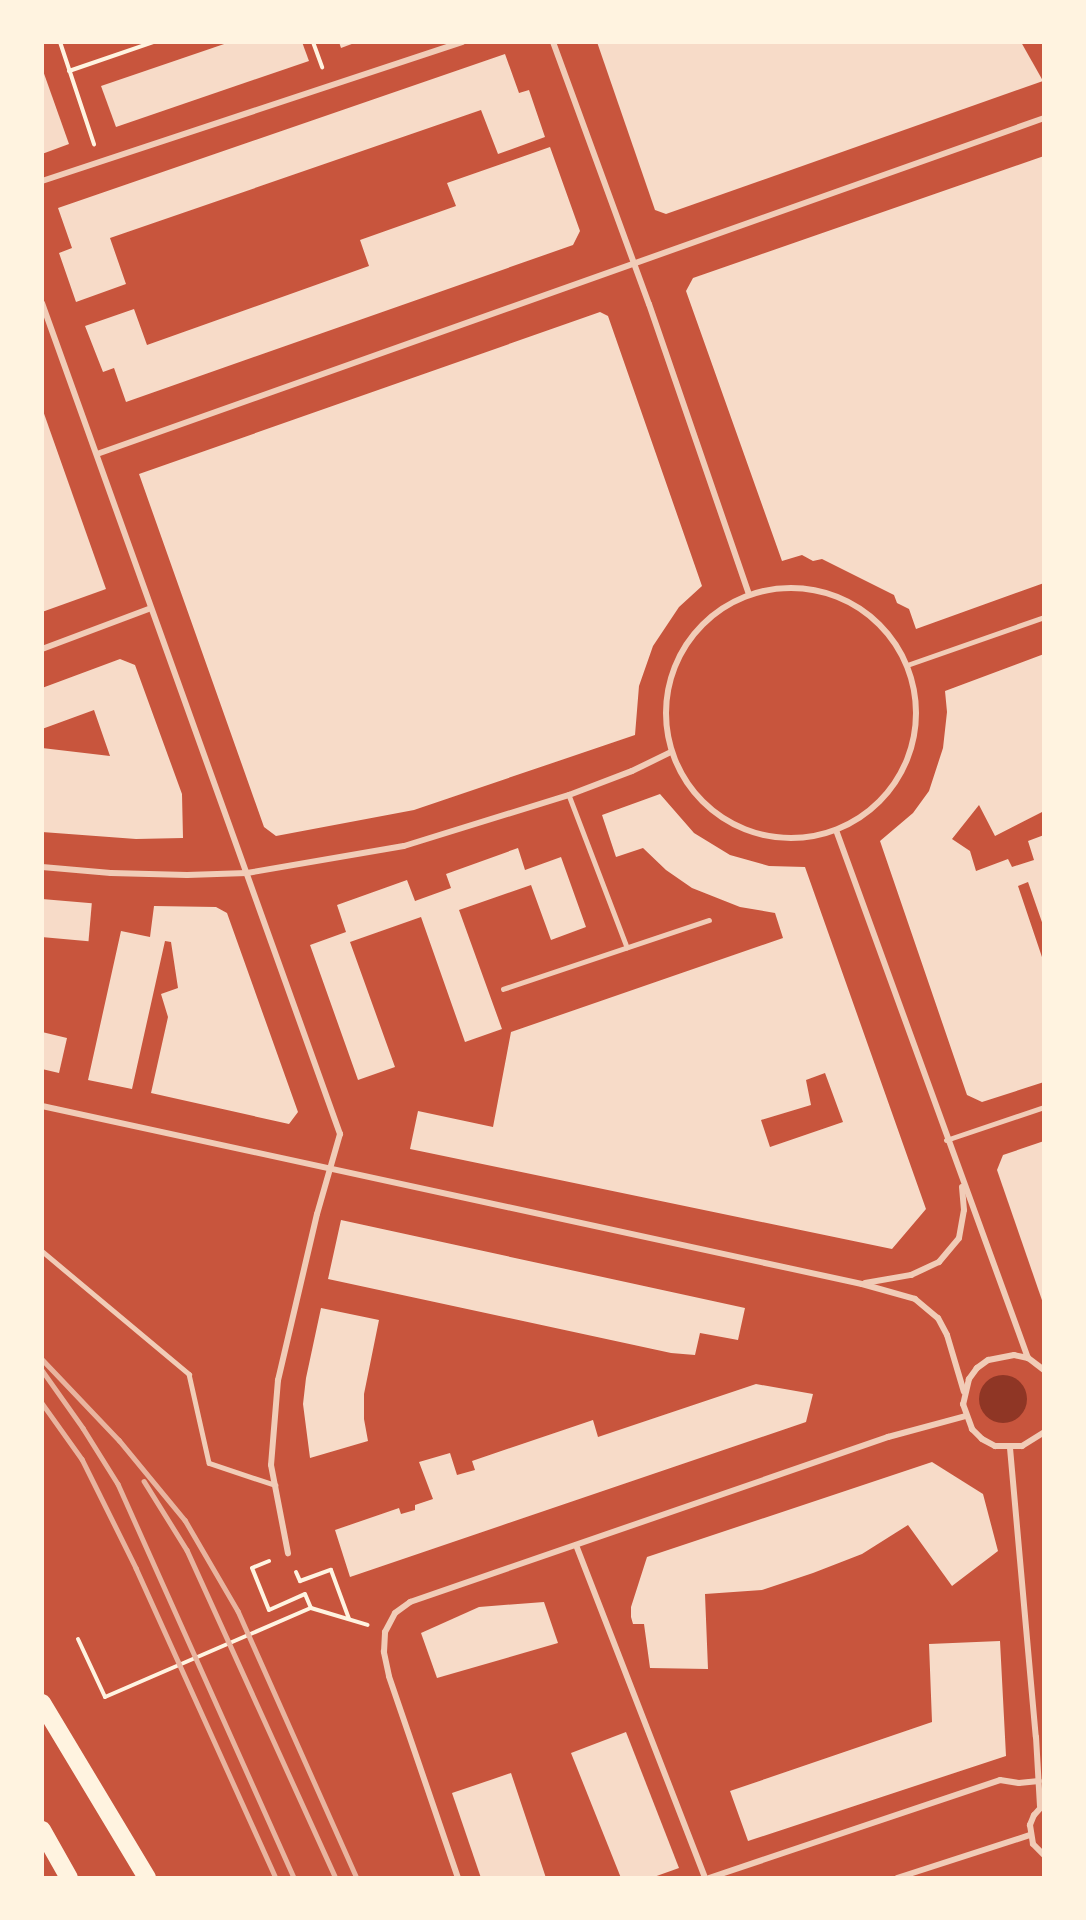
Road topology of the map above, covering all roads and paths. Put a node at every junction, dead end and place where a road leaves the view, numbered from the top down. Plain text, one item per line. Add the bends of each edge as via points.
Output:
1 (60, 42) edge
2 (153, 42) edge
3 (313, 42) edge
4 (463, 42) edge
5 (553, 42) edge
6 (69, 70) junction
7 (328, 86) junction
8 (1044, 118) edge
9 (100, 162) junction
10 (42, 181) edge
11 (634, 264) junction
12 (42, 303) edge
13 (97, 454) junction
14 (749, 594) junction
15 (152, 608) junction
16 (1044, 617) edge
17 (42, 649) edge
18 (907, 665) junction
19 (671, 752) junction
20 (569, 795) junction
21 (836, 830) junction
22 (42, 867) edge
23 (247, 873) junction
24 (710, 920) dead end
25 (627, 947) junction
26 (503, 989) dead end
27 (42, 1106) edge
28 (1044, 1107) edge
29 (946, 1140) junction
30 (332, 1168) junction
31 (961, 1177) junction
32 (42, 1251) edge
33 (862, 1284) junction
34 (1028, 1358) junction
35 (1044, 1370) edge
36 (964, 1392) junction
37 (966, 1416) junction
38 (1044, 1432) edge
39 (1010, 1448) junction
40 (275, 1485) junction
41 (576, 1545) junction
42 (288, 1553) joint
43 (300, 1581) dead end
44 (311, 1608) junction
45 (349, 1619) junction
46 (385, 1632) junction
47 (78, 1639) dead end
48 (42, 1703) edge
49 (1039, 1781) junction
50 (1042, 1805) edge
51 (42, 1830) edge
52 (1030, 1835) junction
53 (1044, 1855) edge
54 (69, 1878) edge
55 (147, 1878) edge
56 (458, 1878) edge
57 (707, 1878) edge
58 (897, 1878) edge

1 - 6 path
2 - 6 path
3 - 7 path
4 - 7 street
5 - 11 street
6 - 9 path
7 - 9 street
8 - 11 street
9 - 10 street
11 - 13 street
11 - 14 street
12 - 13 street
13 - 15 street
14 - 18 street via 783,587 822,591 858,606 887,632
14 - 19 street via 712,615 686,642 670,677 664,714
15 - 17 street
15 - 23 street
16 - 18 street
18 - 21 street via 916,703 913,743 901,771 871,810
19 - 20 street
19 - 21 street via 690,788 719,816 755,834 796,839
20 - 23 street via 404,846
20 - 25 lane
21 - 29 street
22 - 23 street via 111,873
23 - 30 street via 340,1134
24 - 25 lane
25 - 26 lane
27 - 30 street
28 - 29 street
29 - 31 street
30 - 33 street
30 - 40 street via 317,1214 278,1380 271,1465
31 - 33 street via 964,1210 960,1238 939,1263 911,1275
31 - 34 street
32 - 40 lane via 189,1374 209,1463
33 - 36 street via 915,1299 938,1318
34 - 35 street
34 - 36 street via 1001,1356 988,1360 977,1368
36 - 37 street
37 - 39 street via 982,1439
37 - 41 street via 888,1437
38 - 39 street via 1033,1441
39 - 49 street
40 - 42 street
41 - 46 street via 410,1602 395,1613
41 - 57 street
42 - 44 path via 252,1568 269,1610 305,1594
43 - 45 path via 331,1570
44 - 45 path
44 - 47 path via 105,1697
45 - 46 path
46 - 56 street via 389,1676
48 - 55 highway
49 - 50 street
49 - 57 street via 1000,1780
50 - 52 street via 1030,1825
51 - 54 highway
52 - 53 street
52 - 58 street

